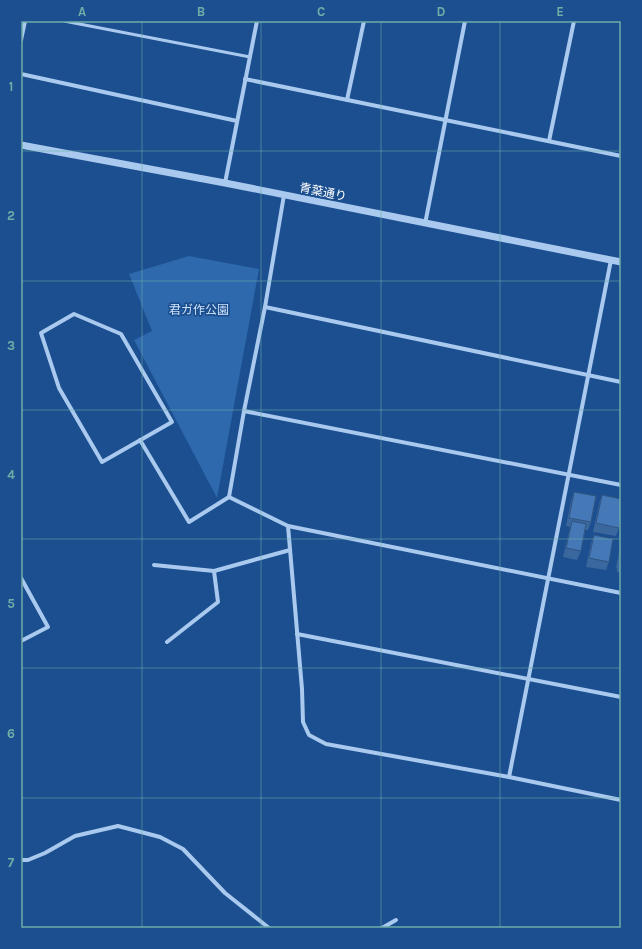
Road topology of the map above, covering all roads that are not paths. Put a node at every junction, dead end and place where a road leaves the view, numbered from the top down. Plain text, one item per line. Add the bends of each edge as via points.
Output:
1 (25, 21) edge
2 (64, 21) edge
3 (257, 21) edge
4 (364, 21) edge
5 (465, 21) edge
6 (574, 21) edge
7 (21, 40) edge
8 (250, 57) junction
9 (21, 74) edge
10 (245, 79) junction
11 (347, 100) junction
12 (446, 120) junction
13 (237, 121) junction
14 (549, 141) junction
15 (21, 145) edge
16 (621, 156) edge
17 (225, 183) junction
18 (284, 195) junction
19 (425, 224) junction
20 (610, 260) junction
21 (621, 262) edge
22 (265, 307) junction
23 (588, 375) junction
24 (621, 382) edge
25 (244, 411) junction
26 (140, 440) junction
27 (568, 475) junction
28 (621, 485) edge
29 (228, 498) junction
30 (288, 526) junction
31 (290, 550) junction
32 (154, 566) dead end
33 (214, 571) junction
34 (21, 578) edge
35 (548, 578) junction
36 (621, 593) edge
37 (297, 634) junction
38 (21, 641) edge
39 (167, 642) dead end
40 (528, 679) junction
41 (621, 697) edge
42 (509, 777) junction
43 (621, 800) edge
44 (21, 860) edge
45 (396, 920) dead end
46 (269, 928) edge
47 (382, 928) edge

1 - 7 street
2 - 8 lane
3 - 8 street
4 - 11 street
5 - 12 street
6 - 14 street
8 - 10 street
9 - 13 street
10 - 11 street
10 - 13 street
11 - 12 street
12 - 14 street
12 - 19 street
13 - 17 street
14 - 16 street
15 - 17 street, 青葉通り
17 - 18 street, 青葉通り
18 - 19 street, 青葉通り
18 - 22 street
19 - 20 street, 青葉通り
20 - 21 street, 青葉通り
20 - 23 street
22 - 23 street
22 - 25 street
23 - 24 street
23 - 27 street
25 - 27 street
25 - 29 street
26 - 26 street via 172,422 121,334 74,314 40,333 59,388 102,462
26 - 29 street via 189,522
27 - 28 street
27 - 35 street
29 - 30 street
30 - 31 street
30 - 35 street
31 - 33 street
31 - 37 street
32 - 33 street
33 - 39 street via 218,602
34 - 38 street via 48,627
35 - 36 street
35 - 40 street
37 - 40 street
37 - 42 street via 303,722 309,735 326,744
40 - 41 street
40 - 42 street
42 - 43 street
44 - 46 street via 45,853 75,836 118,826 160,837 183,849 225,893
45 - 47 street

